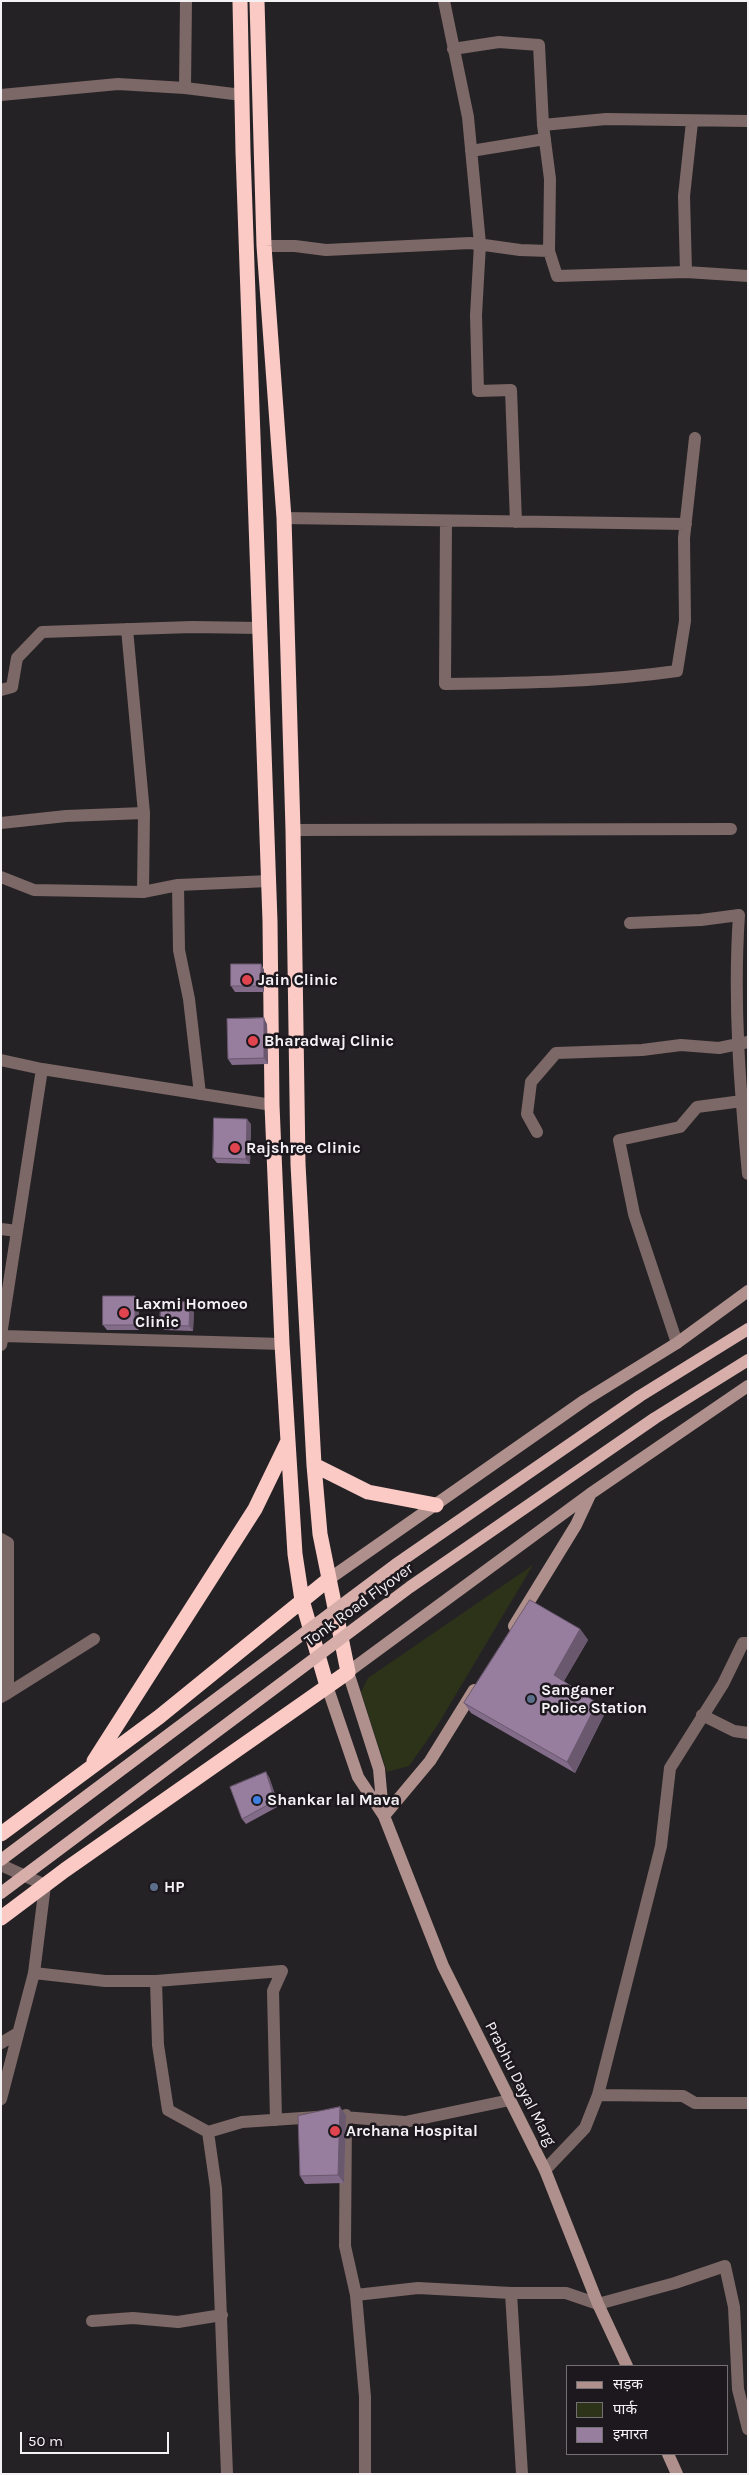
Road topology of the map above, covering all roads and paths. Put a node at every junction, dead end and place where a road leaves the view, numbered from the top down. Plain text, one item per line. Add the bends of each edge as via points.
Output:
1 (186, 1) edge
2 (240, 1) edge
3 (256, 1) edge
4 (444, 1) edge
5 (453, 49) junction
6 (185, 88) junction
7 (1, 95) edge
8 (242, 95) junction
9 (692, 122) junction
10 (748, 122) edge
11 (543, 125) junction
12 (545, 139) junction
13 (471, 150) junction
14 (480, 244) junction
15 (264, 246) junction
16 (548, 251) junction
17 (686, 272) junction
18 (748, 276) edge
19 (694, 438) dead end
20 (284, 518) junction
21 (446, 521) junction
22 (516, 522) junction
23 (686, 524) junction
24 (260, 628) junction
25 (127, 629) junction
26 (1, 690) edge
27 (144, 813) junction
28 (1, 823) edge
29 (731, 829) dead end
30 (293, 830) junction
31 (1, 876) edge
32 (269, 881) junction
33 (178, 885) junction
34 (143, 892) junction
35 (630, 923) dead end
36 (743, 1042) edge
37 (1, 1060) edge
38 (42, 1069) junction
39 (200, 1094) junction
40 (742, 1101) junction
41 (272, 1105) junction
42 (537, 1132) dead end
43 (748, 1174) edge
44 (1, 1229) edge
45 (17, 1231) junction
46 (748, 1292) edge
47 (748, 1329) edge
48 (2, 1339) edge
49 (677, 1343) junction
50 (282, 1344) junction
51 (748, 1360) edge
52 (748, 1386) edge
53 (287, 1442) junction
54 (314, 1465) junction
55 (590, 1494) junction
56 (436, 1505) junction
57 (1, 1538) edge
58 (329, 1579) junction
59 (302, 1600) junction
60 (508, 1635) edge
61 (94, 1639) dead end
62 (748, 1643) edge
63 (348, 1672) junction
64 (482, 1677) edge
65 (326, 1686) junction
66 (5, 1695) edge
67 (702, 1715) junction
68 (748, 1733) edge
69 (88, 1771) junction
70 (384, 1816) junction
71 (1, 1834) edge
72 (1, 1860) edge
73 (1, 1865) edge
74 (45, 1885) junction
75 (1, 1893) edge
76 (1, 1918) edge
77 (34, 1973) junction
78 (156, 1981) junction
79 (18, 2033) junction
80 (1, 2043) edge
81 (598, 2095) junction
82 (1, 2099) edge
83 (510, 2100) junction
84 (748, 2103) edge
85 (346, 2115) junction
86 (276, 2120) junction
87 (208, 2132) junction
88 (545, 2170) junction
89 (510, 2294) junction
90 (356, 2295) junction
91 (598, 2304) junction
92 (222, 2315) junction
93 (92, 2321) dead end
94 (627, 2365) edge
95 (748, 2429) edge
96 (668, 2455) edge
97 (227, 2474) edge
98 (364, 2474) edge
99 (522, 2474) edge
100 (677, 2474) edge

1 - 6 street
2 - 8 highway
3 - 15 highway
4 - 5 street
5 - 11 street via 499,42 539,45
5 - 13 street via 468,117
6 - 7 street via 118,84
6 - 8 street
8 - 24 highway
9 - 10 street
9 - 11 street via 606,119
9 - 17 street via 684,196
11 - 12 street
12 - 13 street
12 - 16 street via 550,179
13 - 14 street
14 - 15 street via 326,250
14 - 16 street
14 - 22 street via 476,315 478,391 511,390
15 - 20 highway
16 - 17 street via 558,276
17 - 18 street
19 - 23 street
20 - 21 street
20 - 30 highway
21 - 22 street
21 - 23 street via 445,684 540,683 629,678 677,671 685,622
22 - 23 street
24 - 25 street
24 - 32 highway
25 - 26 street via 42,632 17,658 12,687
25 - 27 street
27 - 28 street
27 - 34 street
29 - 30 street
30 - 54 highway via 298,1164
31 - 34 street via 34,890
32 - 33 street
32 - 41 highway
33 - 34 street
33 - 39 street via 179,950 190,998
35 - 36 street via 739,915 735,970
36 - 40 street
36 - 42 street via 719,1048 681,1045 556,1053 531,1082 527,1114
37 - 38 street
38 - 39 street
38 - 45 street
39 - 41 street
40 - 43 street
40 - 49 street via 696,1107 680,1127 619,1140 634,1214
41 - 50 highway
44 - 45 street
45 - 48 street
46 - 49 street
47 - 72 main road, Tonk Road Flyover, bridge via 640,1396 395,1565
48 - 50 street
49 - 56 street via 585,1400
50 - 53 highway
51 - 75 main road, Tonk Road Flyover, bridge via 655,1418 410,1587
52 - 55 street
53 - 59 highway via 295,1554
53 - 69 highway via 255,1509
54 - 56 highway via 368,1492
54 - 58 highway via 320,1534
55 - 60 street via 576,1526
55 - 63 street
56 - 58 street
57 - 66 street via 8,1543
58 - 59 highway
58 - 63 highway
59 - 65 highway
59 - 69 highway
61 - 66 street
62 - 67 street via 743,1643 723,1684
63 - 65 highway
63 - 70 street via 379,1769
64 - 70 street via 430,1761
65 - 70 street via 358,1777
65 - 74 highway
67 - 68 street via 734,1732
67 - 81 street via 670,1768 661,1846
69 - 71 highway
70 - 83 street, Prabhu Dayal Marg via 443,1966
73 - 74 street
74 - 76 highway
74 - 77 street
77 - 78 street via 104,1981
77 - 79 street
78 - 86 street via 282,1971 273,1991
78 - 87 street via 158,2045 168,2110
79 - 80 street
79 - 82 street
81 - 84 street via 683,2096 695,2103
81 - 88 street via 585,2128
83 - 85 street via 405,2122
83 - 88 street, Prabhu Dayal Marg
85 - 86 street
85 - 90 street via 345,2246
86 - 87 street via 242,2122
87 - 92 street via 216,2188
88 - 91 street, Prabhu Dayal Marg
89 - 90 street via 418,2288
89 - 91 street via 566,2294
89 - 99 street
90 - 98 street via 364,2397
91 - 94 street, Prabhu Dayal Marg
91 - 95 street via 725,2266 734,2307 738,2389
92 - 93 street via 178,2322 133,2318
92 - 97 street
96 - 100 street

